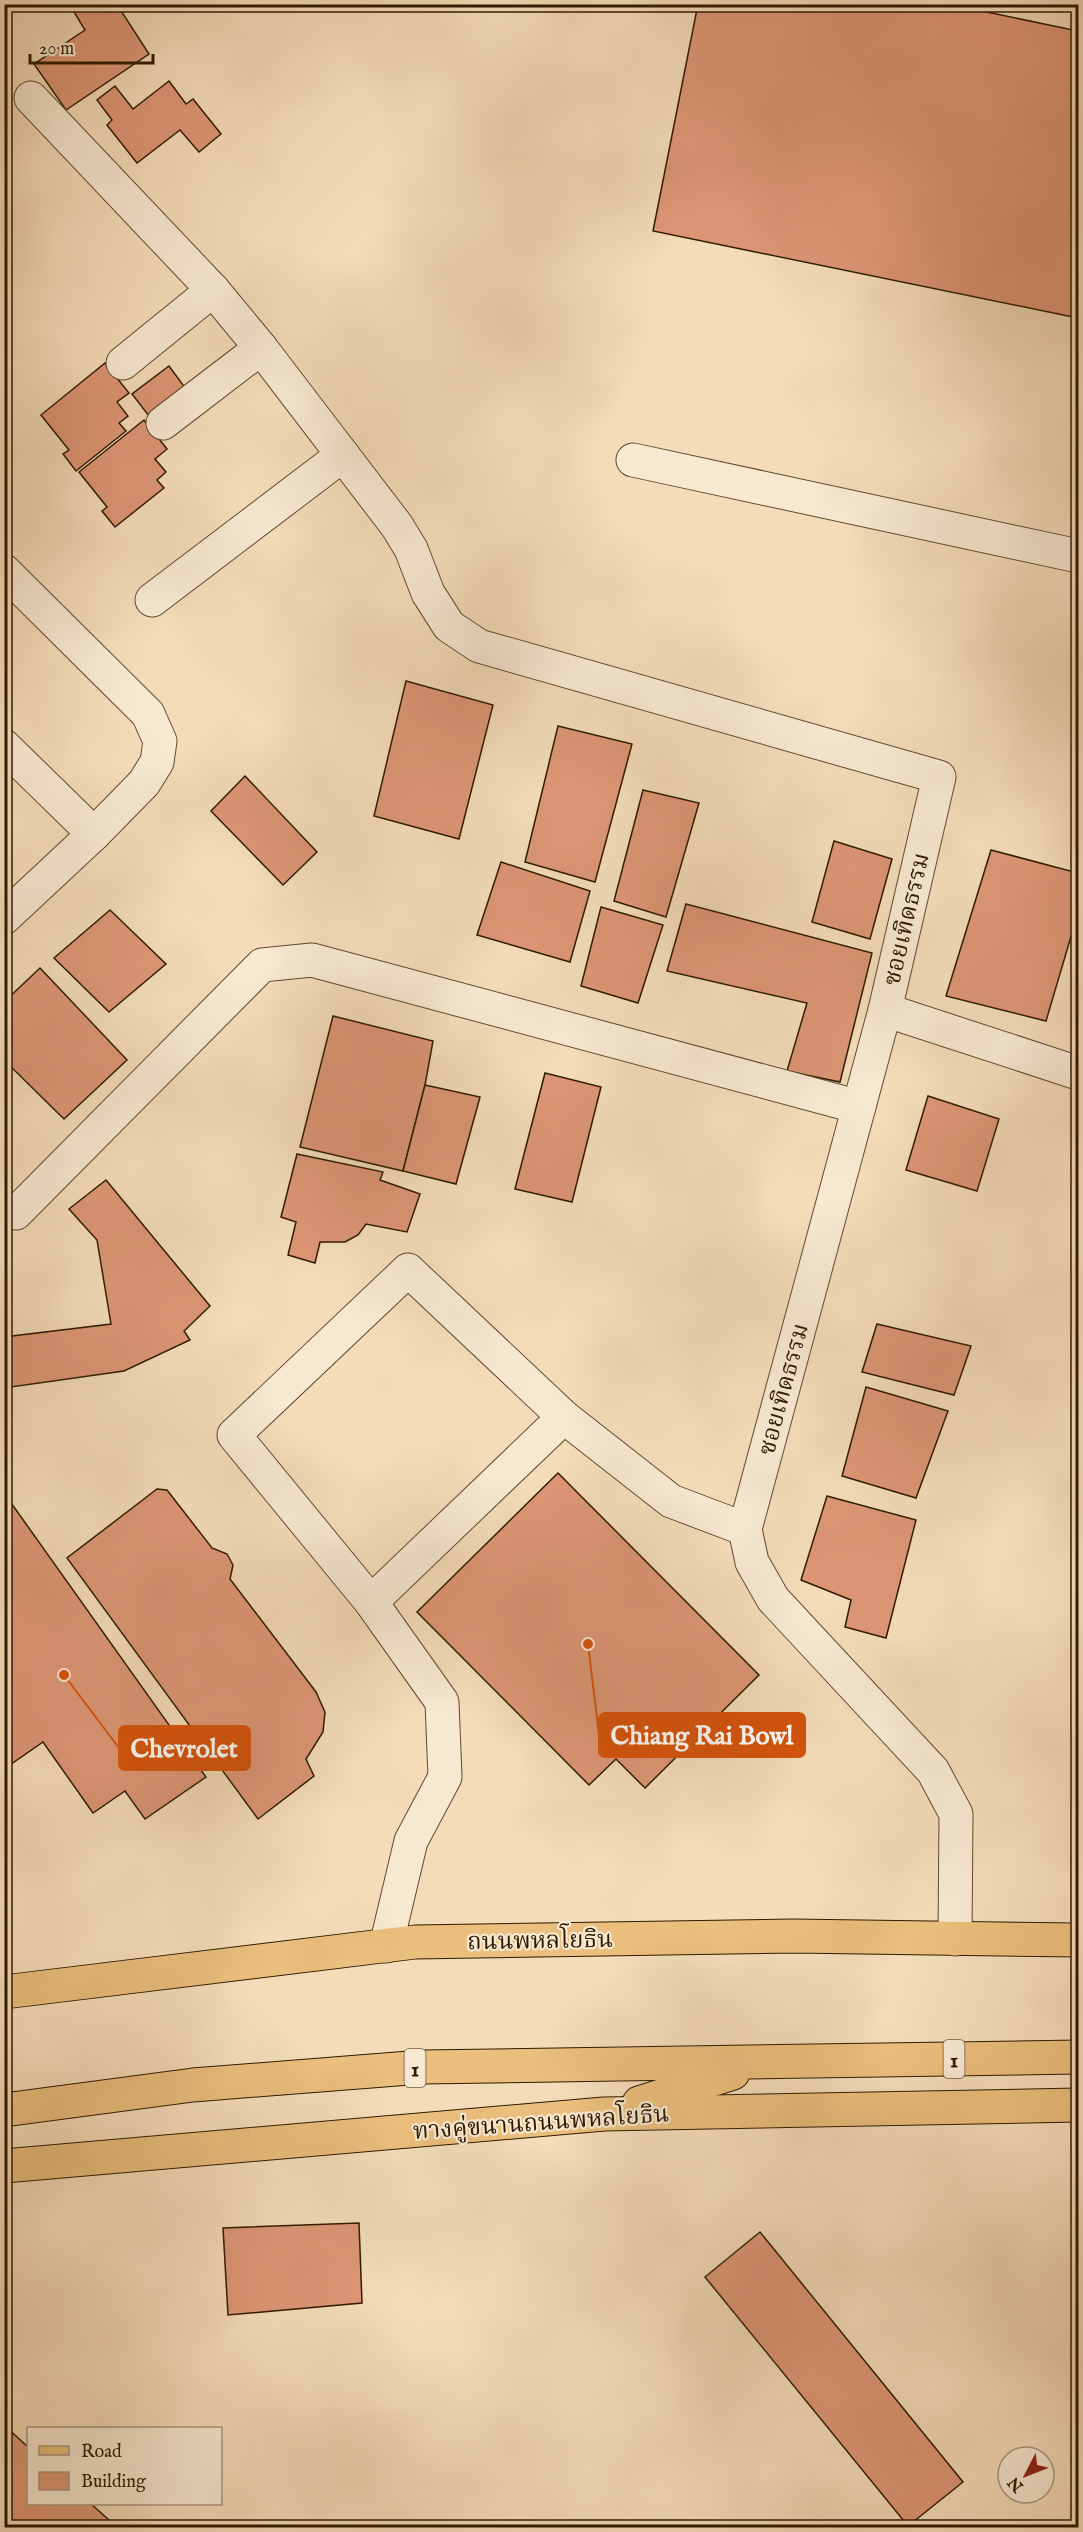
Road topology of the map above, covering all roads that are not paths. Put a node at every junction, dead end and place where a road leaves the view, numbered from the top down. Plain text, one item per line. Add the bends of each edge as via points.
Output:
1 (31, 98) dead end
2 (213, 290) junction
3 (261, 348) junction
4 (123, 363) dead end
5 (163, 423) dead end
6 (343, 455) junction
7 (633, 460) dead end
8 (1078, 556) edge
9 (4, 571) edge
10 (152, 600) dead end
11 (4, 746) edge
12 (94, 834) junction
13 (8, 909) edge
14 (885, 1010) junction
15 (1078, 1073) edge
16 (859, 1107) junction
17 (16, 1213) dead end
18 (564, 1417) junction
19 (745, 1529) junction
20 (371, 1602) junction
21 (955, 1939) junction
22 (1078, 1940) edge
23 (386, 1946) junction
24 (4, 1992) edge
25 (1078, 2057) edge
26 (766, 2063) junction
27 (1078, 2105) edge
28 (4, 2110) edge
29 (604, 2114) junction
30 (4, 2166) edge

1 - 2 street
2 - 3 street
2 - 4 street
3 - 5 street
3 - 6 street
6 - 10 street
6 - 14 street, ซอยเทิดธรรม via 407,541 428,593 449,626 478,646 939,777
7 - 8 street
9 - 12 street via 148,714 160,741 157,762 144,783
11 - 12 street
12 - 13 street
14 - 15 street
14 - 16 street, ซอยเทิดธรรม
16 - 17 street via 312,960 262,965
16 - 19 street, ซอยเทิดธรรม
18 - 19 street via 671,1500
18 - 20 street
18 - 20 street via 408,1270 242,1427 234,1435
19 - 21 street, ซอยเทิดธรรม via 752,1562 773,1599 933,1771 956,1814
20 - 23 street via 442,1702 445,1777 411,1841
21 - 22 main road, ถนนพหลโยธิน
21 - 23 main road, ถนนพหลโยธิน via 793,1936
23 - 24 main road, ถนนพหลโยธิน
25 - 26 main road, 1
26 - 28 main road, 1 via 422,2067 193,2085
26 - 29 main road
27 - 29 main road, ทางคู่ขนานถนนพหลโยธิน / 1
29 - 30 main road, ทางคู่ขนานถนนพหลโยธิน / 1

